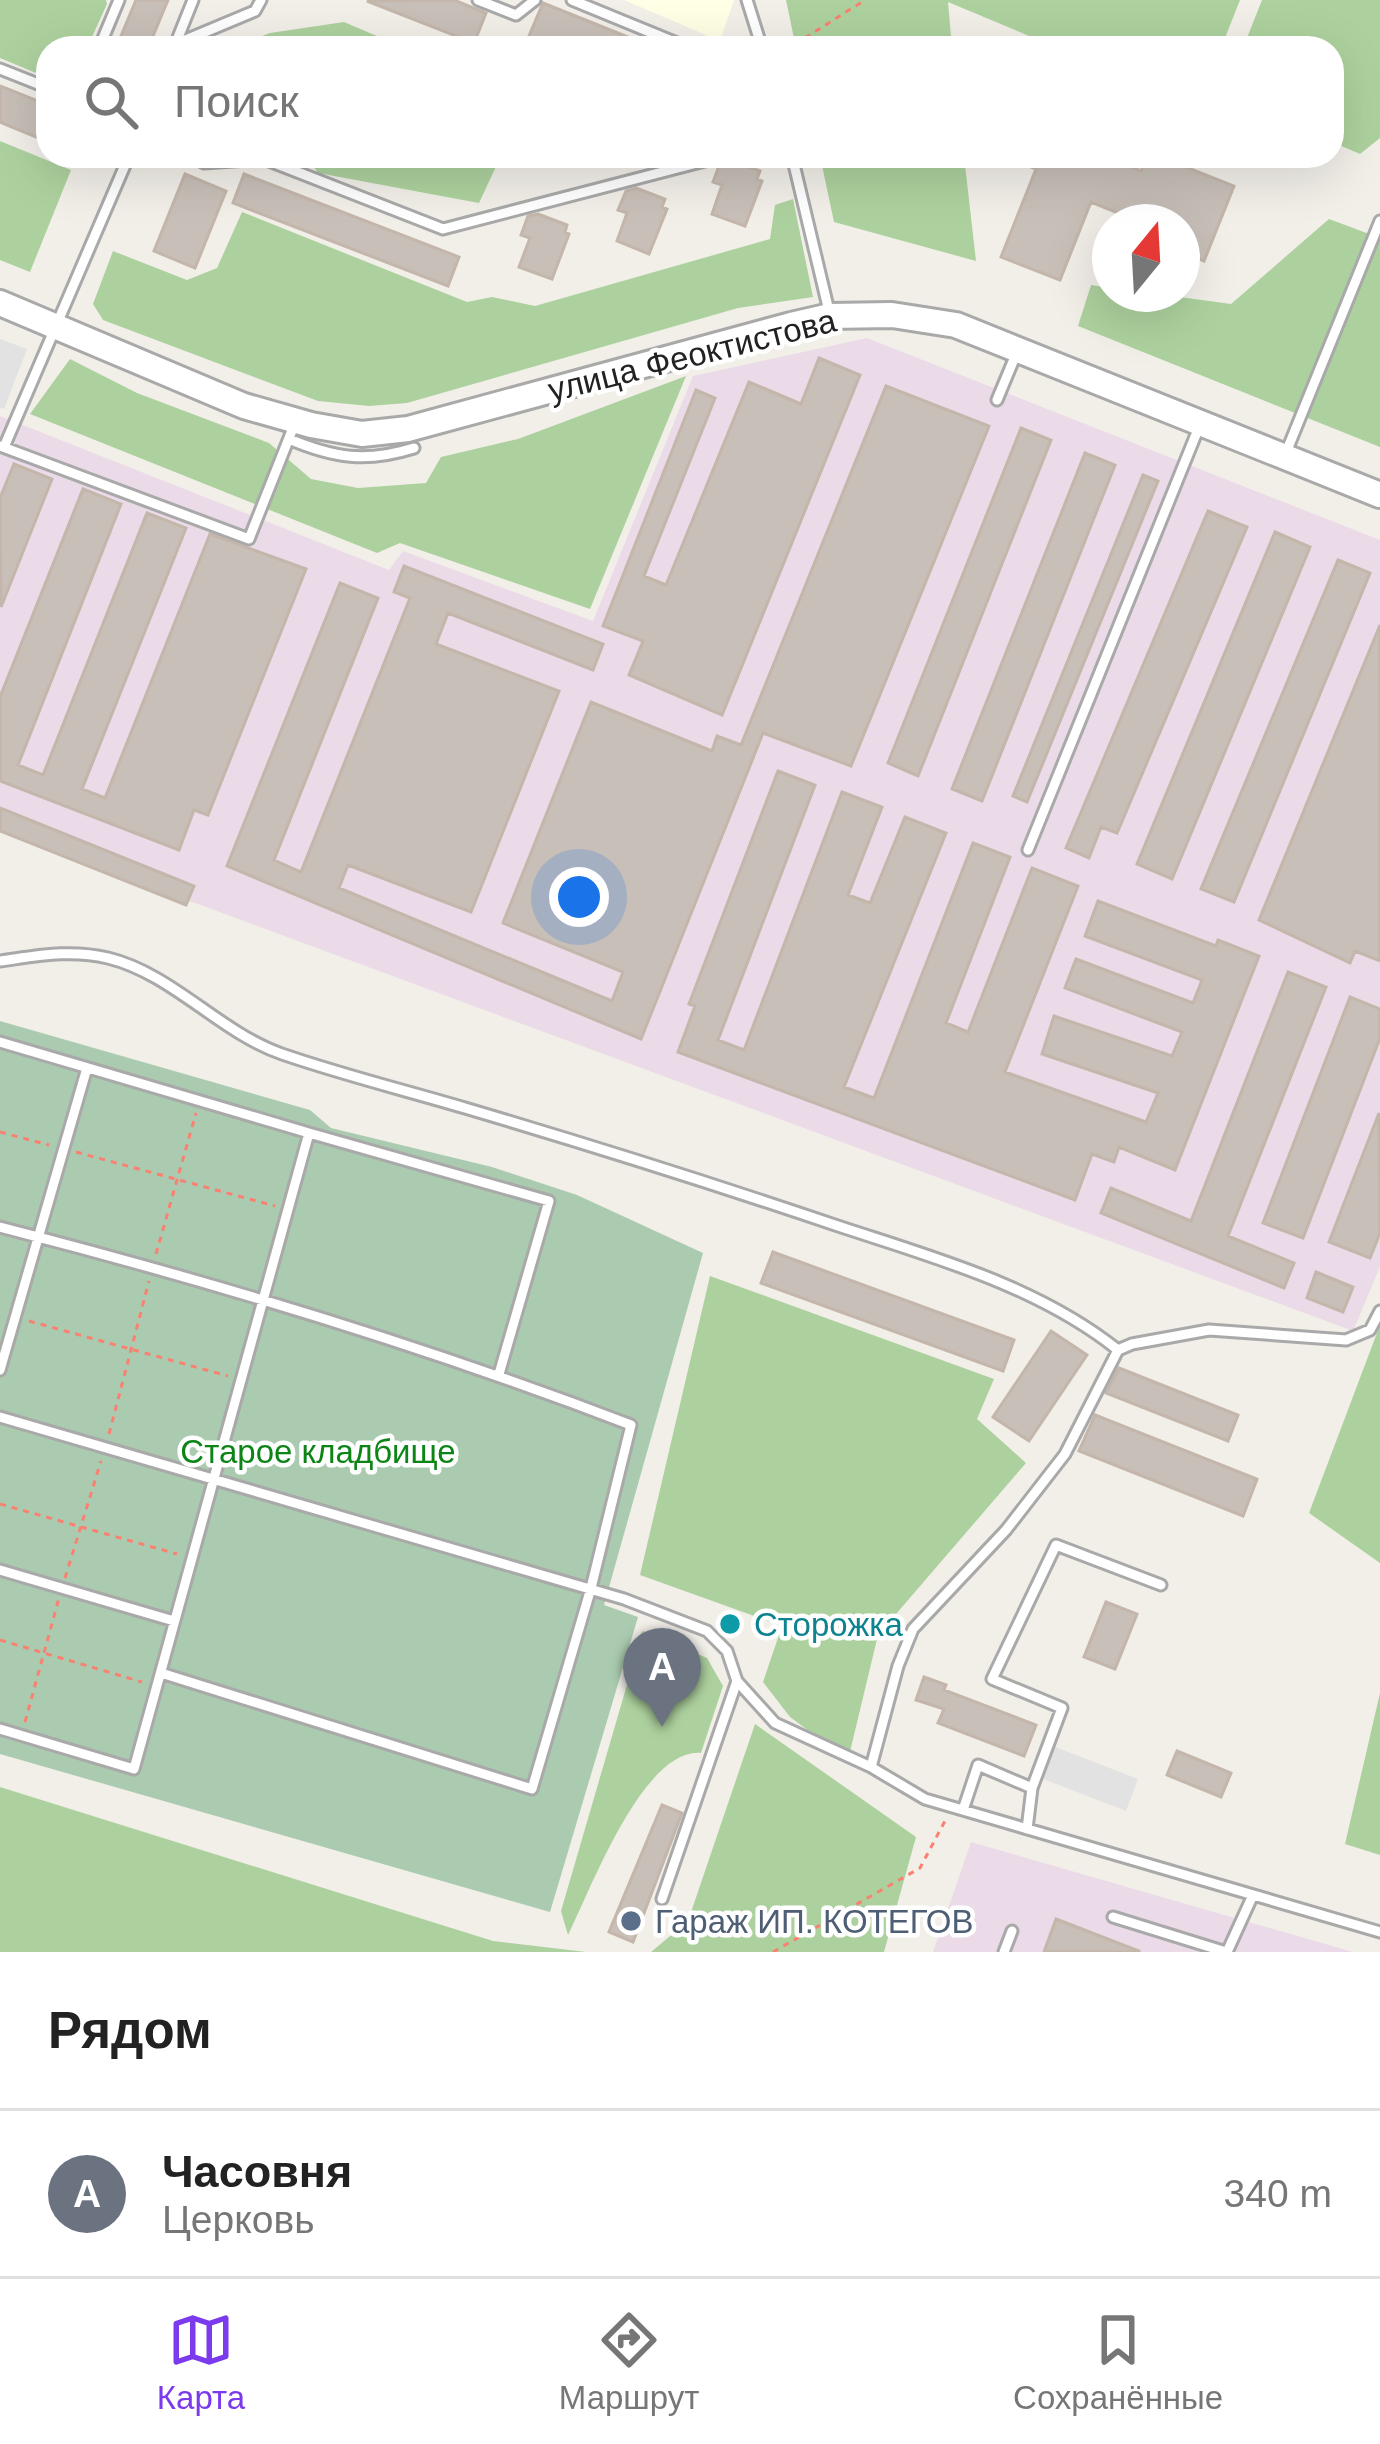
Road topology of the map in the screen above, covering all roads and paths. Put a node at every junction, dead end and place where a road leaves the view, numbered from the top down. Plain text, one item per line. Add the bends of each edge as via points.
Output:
1 (119, 0) edge
2 (193, 0) edge
3 (261, 0) edge
4 (478, 0) edge
5 (535, 0) edge
6 (572, 0) edge
7 (747, 0) edge
8 (865, 0) edge
9 (104, 36) edge
10 (179, 36) edge
11 (198, 36) edge
12 (660, 36) edge
13 (758, 36) edge
14 (808, 36) edge
15 (0, 69) edge
16 (36, 83) edge
17 (124, 168) edge
18 (286, 168) edge
19 (678, 168) edge
20 (795, 168) edge
21 (1380, 220) edge
22 (0, 302) edge
23 (830, 316) junction
24 (56, 326) junction
25 (1019, 347) junction
26 (997, 400) dead end
27 (1201, 422) junction
28 (292, 430) junction
29 (2, 446) edge
30 (414, 448) dead end
31 (1285, 456) junction
32 (1380, 495) edge
33 (1028, 850) dead end
34 (0, 961) edge
35 (0, 1042) edge
36 (87, 1068) junction
37 (200, 1100) junction
38 (0, 1132) edge
39 (309, 1133) junction
40 (64, 1149) junction
41 (178, 1179) junction
42 (288, 1210) junction
43 (0, 1227) edge
44 (38, 1237) junction
45 (153, 1268) junction
46 (264, 1298) junction
47 (1380, 1311) edge
48 (15, 1317) junction
49 (130, 1348) junction
50 (1118, 1350) junction
51 (0, 1370) edge
52 (499, 1374) junction
53 (241, 1379) junction
54 (0, 1417) edge
55 (106, 1445) junction
56 (213, 1477) junction
57 (0, 1504) edge
58 (80, 1526) junction
59 (192, 1559) junction
60 (0, 1570) edge
61 (1161, 1585) dead end
62 (62, 1588) junction
63 (591, 1588) junction
64 (174, 1621) junction
65 (0, 1640) edge
66 (45, 1653) junction
67 (161, 1673) junction
68 (737, 1681) junction
69 (157, 1686) junction
70 (0, 1729) edge
71 (22, 1735) junction
72 (871, 1767) junction
73 (1032, 1788) junction
74 (958, 1808) junction
75 (1027, 1829) junction
76 (1252, 1895) junction
77 (662, 1899) dead end
78 (1113, 1917) dead end
79 (1012, 1931) dead end
80 (1380, 1932) edge
81 (773, 1952) edge
82 (1004, 1952) edge
83 (1227, 1952) edge

1 - 9 lane
2 - 10 lane
3 - 11 lane via 254,11
4 - 5 lane via 516,15
6 - 12 lane
7 - 13 lane
8 - 14 path
15 - 16 lane
17 - 24 lane
18 - 19 lane via 443,229
20 - 23 lane
21 - 31 lane
22 - 24 street, улица Феоктистова
23 - 25 street, улица Феоктистова via 956,325
23 - 28 street, улица Феоктистова via 408,429
24 - 28 street, улица Феоктистова
24 - 29 lane
25 - 26 lane
25 - 27 street, улица Феоктистова
27 - 31 street, улица Феоктистова
27 - 33 lane
28 - 29 lane via 249,539
28 - 30 lane via 328,456 384,458
31 - 32 street, улица Феоктистова
34 - 50 lane via 62,952 144,970 275,1051 930,1257 1083,1322
35 - 36 lane
36 - 37 lane
36 - 40 lane
37 - 39 lane
37 - 41 path
38 - 40 path
39 - 42 lane
39 - 52 lane via 549,1201
40 - 41 path
40 - 44 lane
41 - 42 path
41 - 45 path
42 - 46 lane
43 - 44 lane
44 - 45 lane
44 - 48 lane
45 - 46 lane
45 - 49 path
46 - 52 lane
46 - 53 lane
47 - 50 lane via 1358,1338 1209,1330
48 - 49 path
48 - 51 lane
49 - 53 path
49 - 55 path
50 - 72 lane via 1065,1454 914,1629
52 - 63 lane via 631,1426
53 - 56 lane
54 - 55 lane
55 - 56 lane
55 - 58 path
56 - 59 lane
56 - 63 lane
57 - 58 path
58 - 59 path
58 - 62 path
59 - 64 lane
60 - 62 lane
61 - 73 lane via 1057,1545 992,1679 1062,1708
62 - 64 lane
62 - 66 path
63 - 67 lane via 532,1790
63 - 68 lane via 707,1631 727,1651
64 - 67 lane
65 - 66 path
66 - 69 path
66 - 71 path
67 - 69 lane
68 - 72 lane via 775,1723
68 - 77 lane
69 - 71 lane via 134,1769
70 - 71 lane
72 - 74 lane
73 - 74 lane via 979,1766
73 - 75 lane
74 - 75 lane
74 - 81 path via 920,1868
75 - 76 lane
76 - 80 lane
76 - 83 lane
78 - 83 lane
79 - 82 lane

